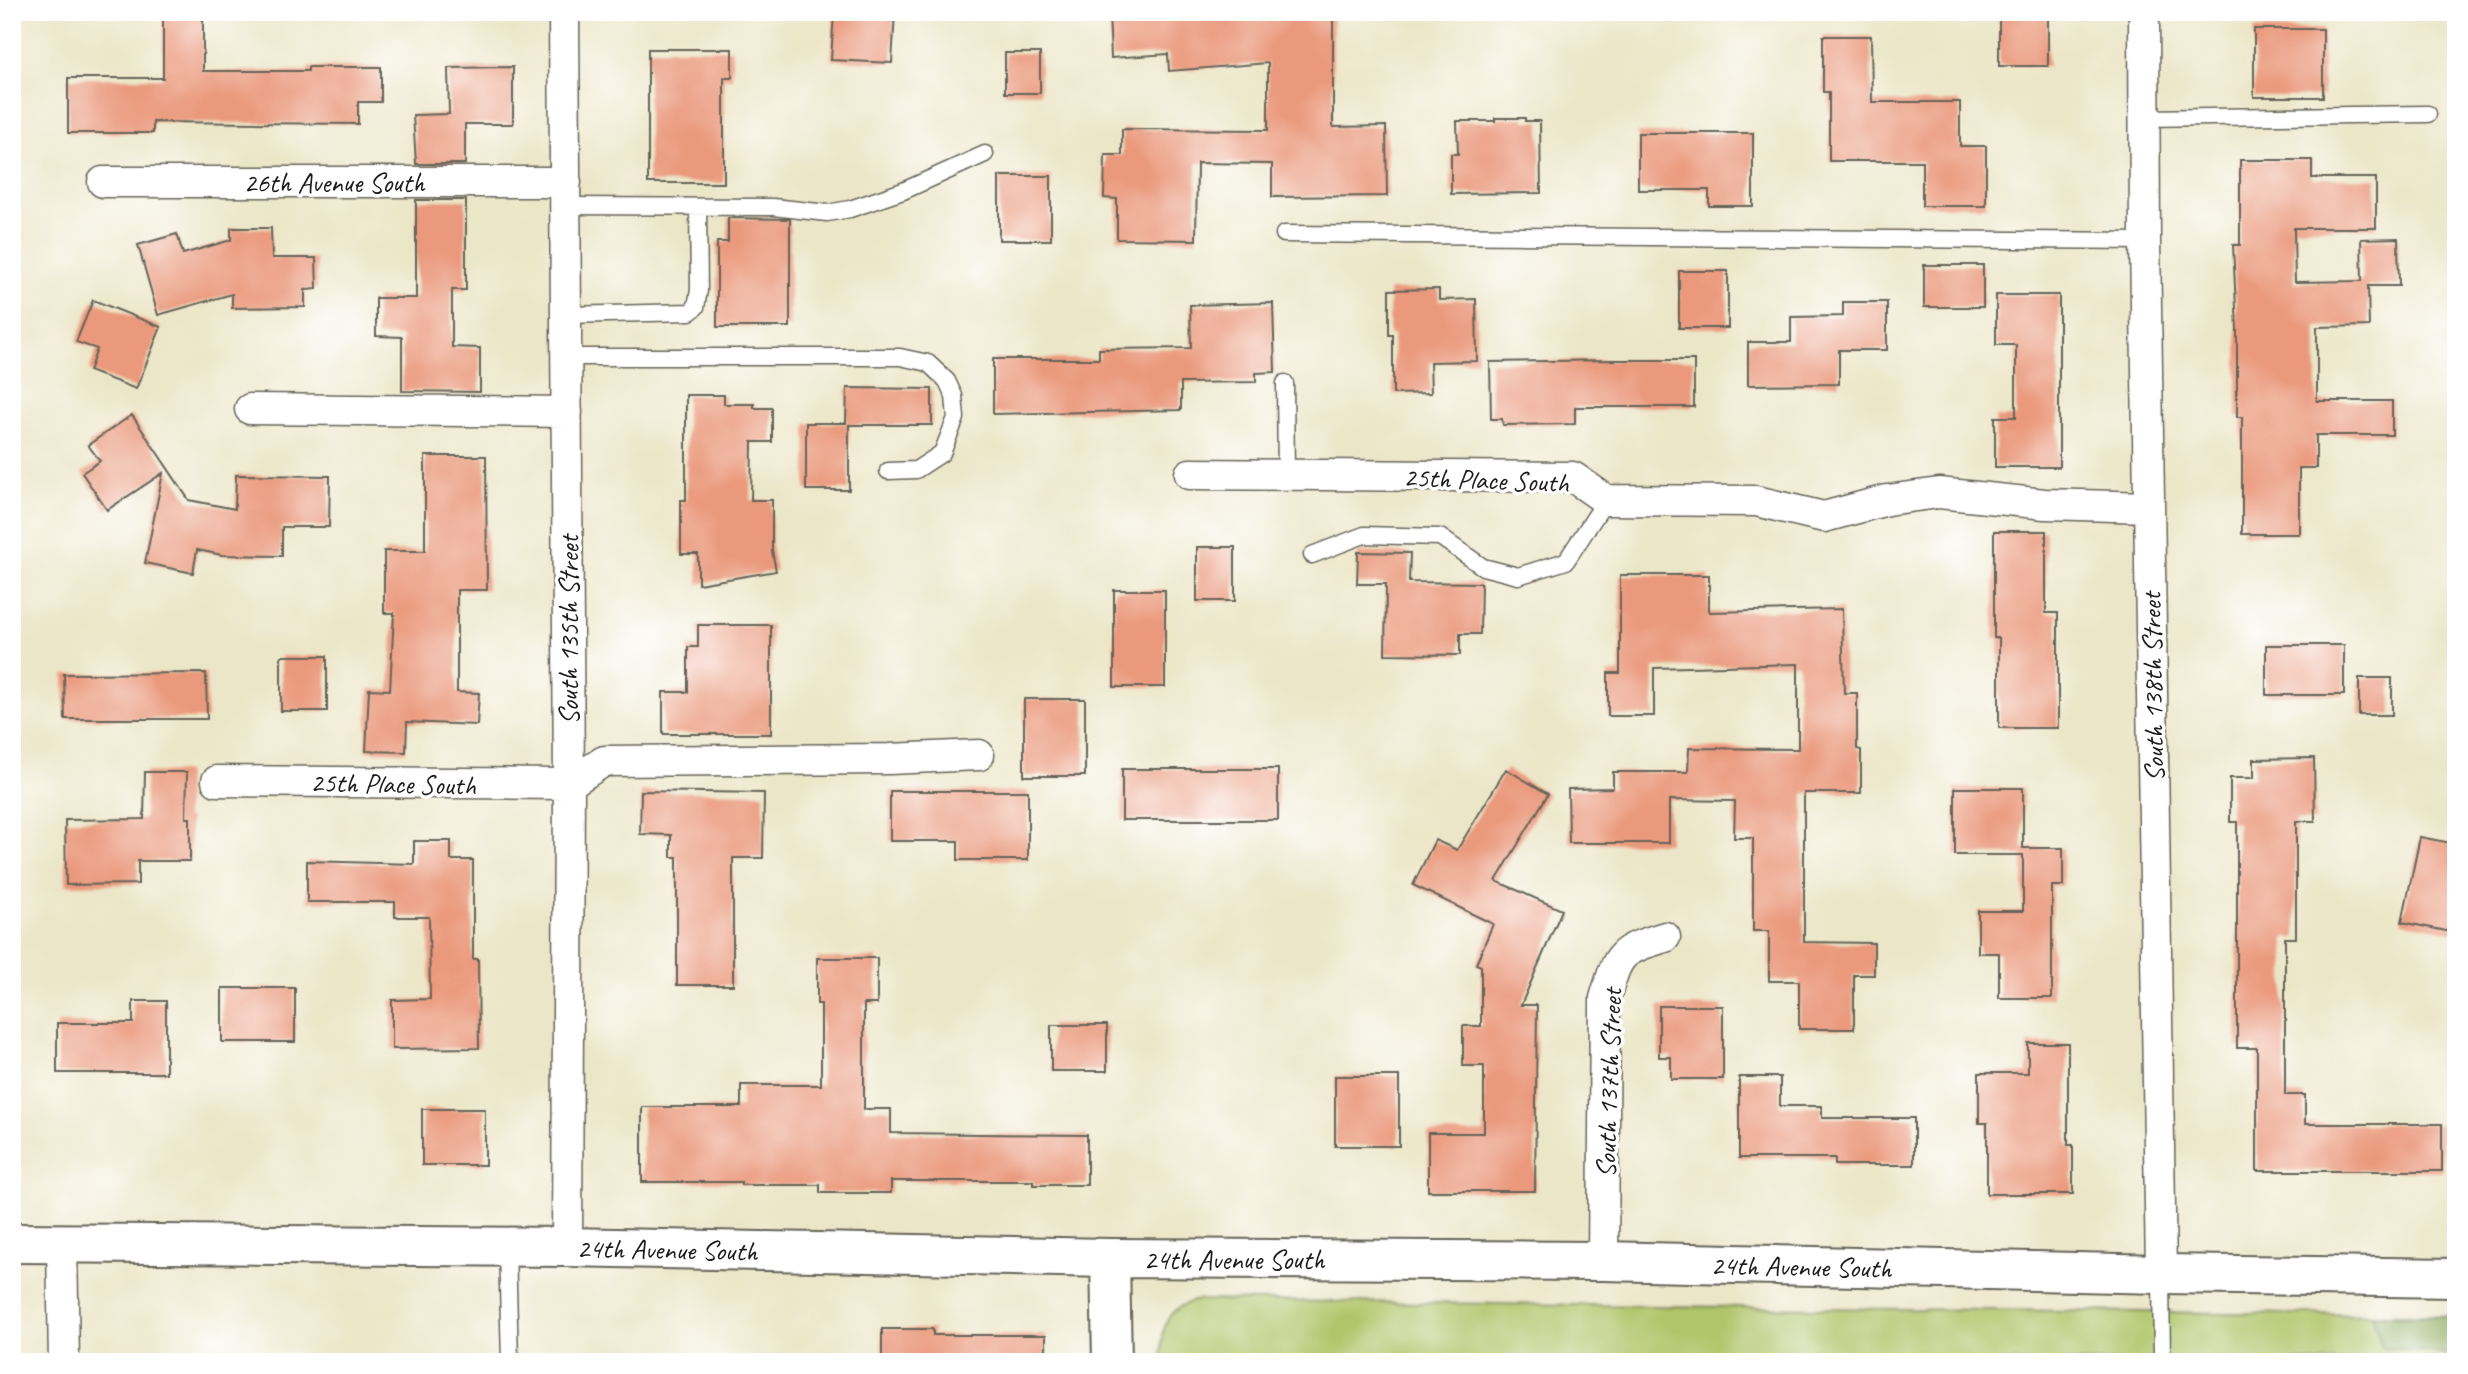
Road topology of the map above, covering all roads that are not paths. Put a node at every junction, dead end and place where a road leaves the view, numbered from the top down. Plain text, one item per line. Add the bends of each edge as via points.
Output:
1 (564, 12) edge
2 (2144, 12) edge
3 (2428, 114) dead end
4 (2144, 118) junction
5 (985, 154) dead end
6 (103, 182) dead end
7 (566, 194) junction
8 (698, 207) junction
9 (1284, 234) dead end
10 (2145, 242) junction
11 (566, 315) junction
12 (566, 357) junction
13 (1285, 383) dead end
14 (250, 409) dead end
15 (567, 412) junction
16 (888, 471) dead end
17 (1190, 474) dead end
18 (1286, 475) junction
19 (1606, 500) junction
20 (2149, 507) junction
21 (1312, 555) dead end
22 (979, 755) dead end
23 (216, 781) dead end
24 (569, 784) junction
25 (1665, 937) dead end
26 (12, 1243) edge
27 (62, 1243) junction
28 (507, 1247) junction
29 (567, 1247) junction
30 (1110, 1258) junction
31 (1604, 1261) junction
32 (2161, 1274) junction
33 (2456, 1278) edge
34 (64, 1362) edge
35 (510, 1362) edge
36 (1112, 1362) edge
37 (2162, 1362) edge

1 - 7 street, South 135th Street
2 - 4 street, South 138th Street
3 - 4 lane
4 - 10 street, South 138th Street
5 - 8 lane via 850,209
6 - 7 street, 26th Avenue South
7 - 8 lane
7 - 11 street, South 135th Street
8 - 11 lane via 699,290 696,307 690,312
9 - 10 lane
10 - 20 street, South 138th Street
11 - 12 street, South 135th Street
12 - 15 street, South 135th Street
12 - 16 lane via 900,357 928,363 947,381 956,418 942,453 916,470
13 - 18 lane
14 - 15 street
15 - 24 street, South 135th Street
17 - 18 street, 25th Place South
18 - 19 street, 25th Place South via 1573,477
19 - 20 street, 25th Place South via 1756,501 1824,517 1886,500 1939,494
19 - 21 lane via 1566,561 1518,576 1483,568 1440,537 1364,535
20 - 32 street, South 138th Street
22 - 24 street via 604,761
23 - 24 street, 25th Place South
24 - 29 street, South 135th Street
25 - 31 street, South 137th Street via 1629,948 1615,966 1605,998
26 - 27 street, 24th Avenue South
27 - 28 street, 24th Avenue South
27 - 34 street
28 - 29 street, 24th Avenue South
28 - 35 lane
29 - 30 street, 24th Avenue South
30 - 31 street, 24th Avenue South
30 - 36 street
31 - 32 street, 24th Avenue South
32 - 33 street, 24th Avenue South
32 - 37 lane, South 138th Street

